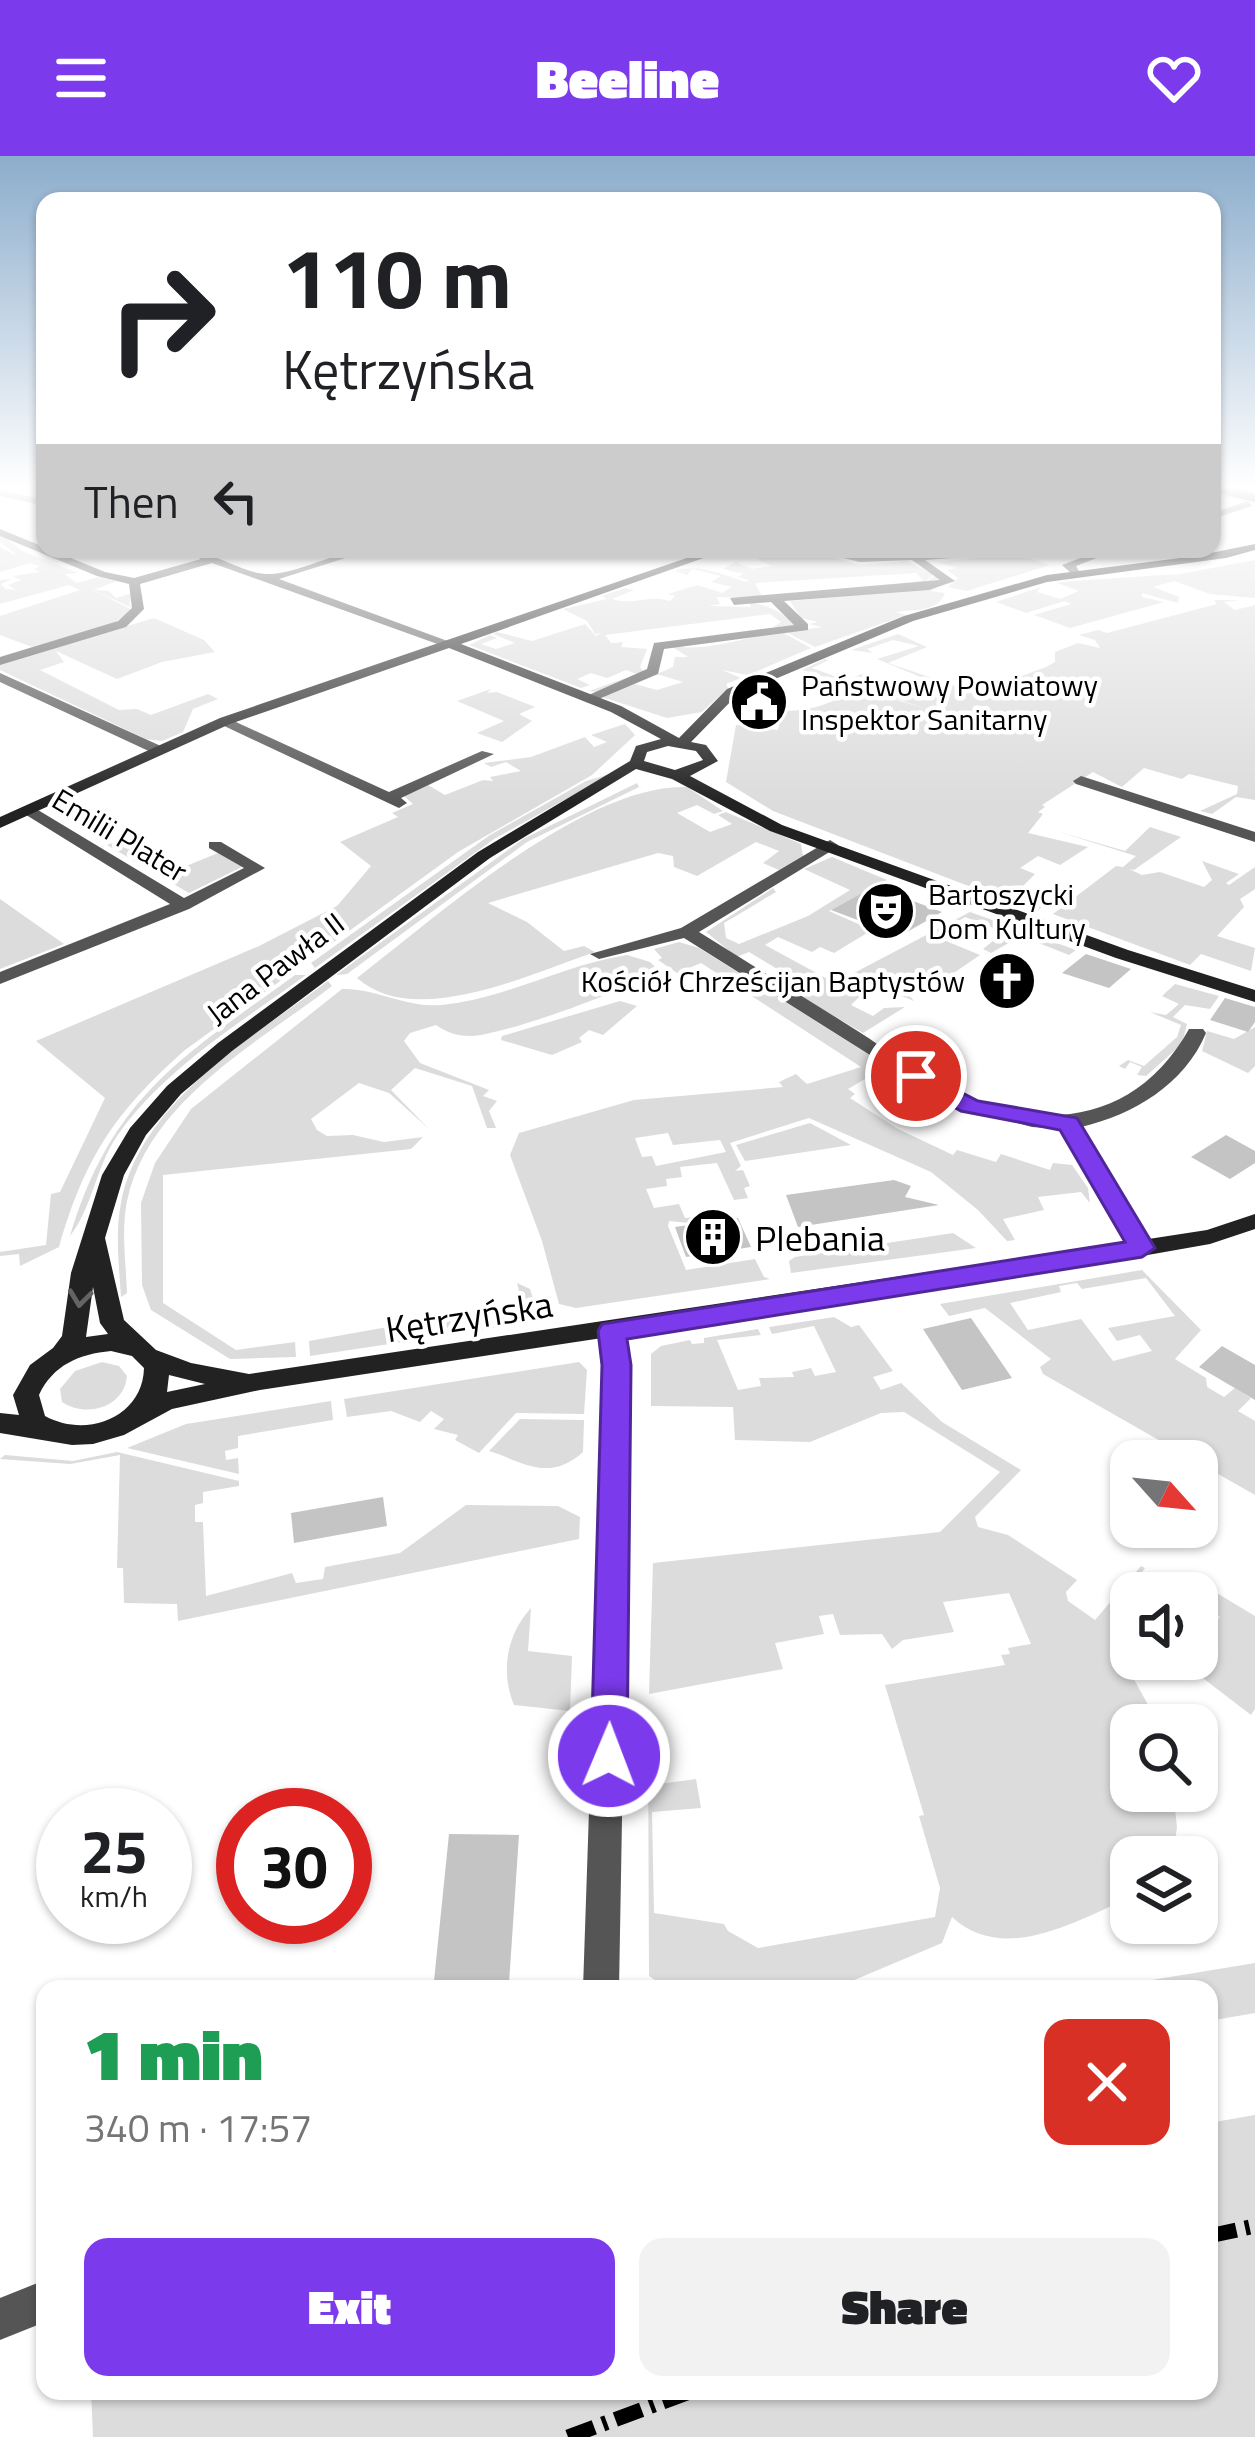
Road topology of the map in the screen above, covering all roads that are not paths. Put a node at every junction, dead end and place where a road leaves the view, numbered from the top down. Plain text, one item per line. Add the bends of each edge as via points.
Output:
1 (135, 590) edge
2 (299, 590) edge
3 (602, 590) edge
4 (881, 590) edge
5 (999, 590) edge
6 (775, 598) junction
7 (734, 602) dead end
8 (447, 643) junction
9 (0, 661) edge
10 (0, 677) edge
11 (752, 685) junction
12 (589, 698) junction
13 (634, 717) junction
14 (706, 720) junction
15 (225, 722) junction
16 (678, 743) junction
17 (646, 747) junction
18 (158, 750) junction
19 (488, 754) dead end
20 (706, 759) junction
21 (636, 763) junction
22 (668, 774) junction
23 (1081, 781) dead end
24 (566, 807) junction
25 (28, 811) junction
26 (0, 823) edge
27 (1255, 836) edge
28 (215, 845) dead end
29 (830, 845) junction
30 (183, 905) junction
31 (687, 932) junction
32 (599, 955) dead end
33 (0, 978) edge
34 (1255, 996) edge
35 (1196, 1033) dead end
36 (1068, 1124) junction
37 (1255, 1221) edge
38 (96, 1242) junction
39 (1142, 1248) junction
40 (612, 1331) junction
41 (142, 1351) junction
42 (63, 1353) junction
43 (35, 1376) junction
44 (260, 1381) junction
45 (0, 1398) edge
46 (139, 1414) junction
47 (0, 1424) edge
48 (42, 1428) junction
49 (601, 1980) edge
50 (36, 2305) edge
51 (0, 2319) edge

1 - 9 street via 131,619
2 - 8 street
3 - 8 street
4 - 6 street
5 - 11 street via 805,658
6 - 7 street
6 - 12 street via 804,627 658,646 653,671
8 - 12 street
8 - 15 street
10 - 18 street
11 - 14 street via 721,700
11 - 20 street via 730,704
12 - 13 street
13 - 14 street via 678,727
13 - 16 street
13 - 17 street via 649,738
14 - 16 street
15 - 18 street
15 - 19 street via 394,801
16 - 17 street
16 - 20 street
17 - 21 street
18 - 25 street
20 - 22 street, Jana Pawła II
20 - 29 street via 734,797
21 - 22 street
21 - 24 street, Jana Pawła II
22 - 24 street, Jana Pawła II
22 - 29 street via 753,819
23 - 27 street
24 - 38 street, Jana Pawła II via 484,854 187,1077 119,1161
25 - 26 street
25 - 30 street, Emilii Plater
28 - 30 street, Emilii Plater via 256,868
29 - 31 street
29 - 34 street
30 - 33 street, Emilii Plater
31 - 32 street
31 - 36 street via 958,1102
35 - 36 street via 1190,1049 1132,1102
36 - 39 street
37 - 39 street, Kętrzyńska
38 - 41 street, Jana Pawła II via 112,1323
38 -> 42 street, Jana Pawła II
39 - 40 street, Kętrzyńska
40 - 44 street, Kętrzyńska
40 - 49 street
41 - 42 street via 99,1342
41 - 44 street, Kętrzyńska via 187,1372
41 - 46 street via 158,1384
42 - 43 street
43 - 45 street
43 - 48 street via 26,1405
44 - 46 street, Kętrzyńska
46 - 48 street via 89,1435
47 - 48 street
50 - 51 street

